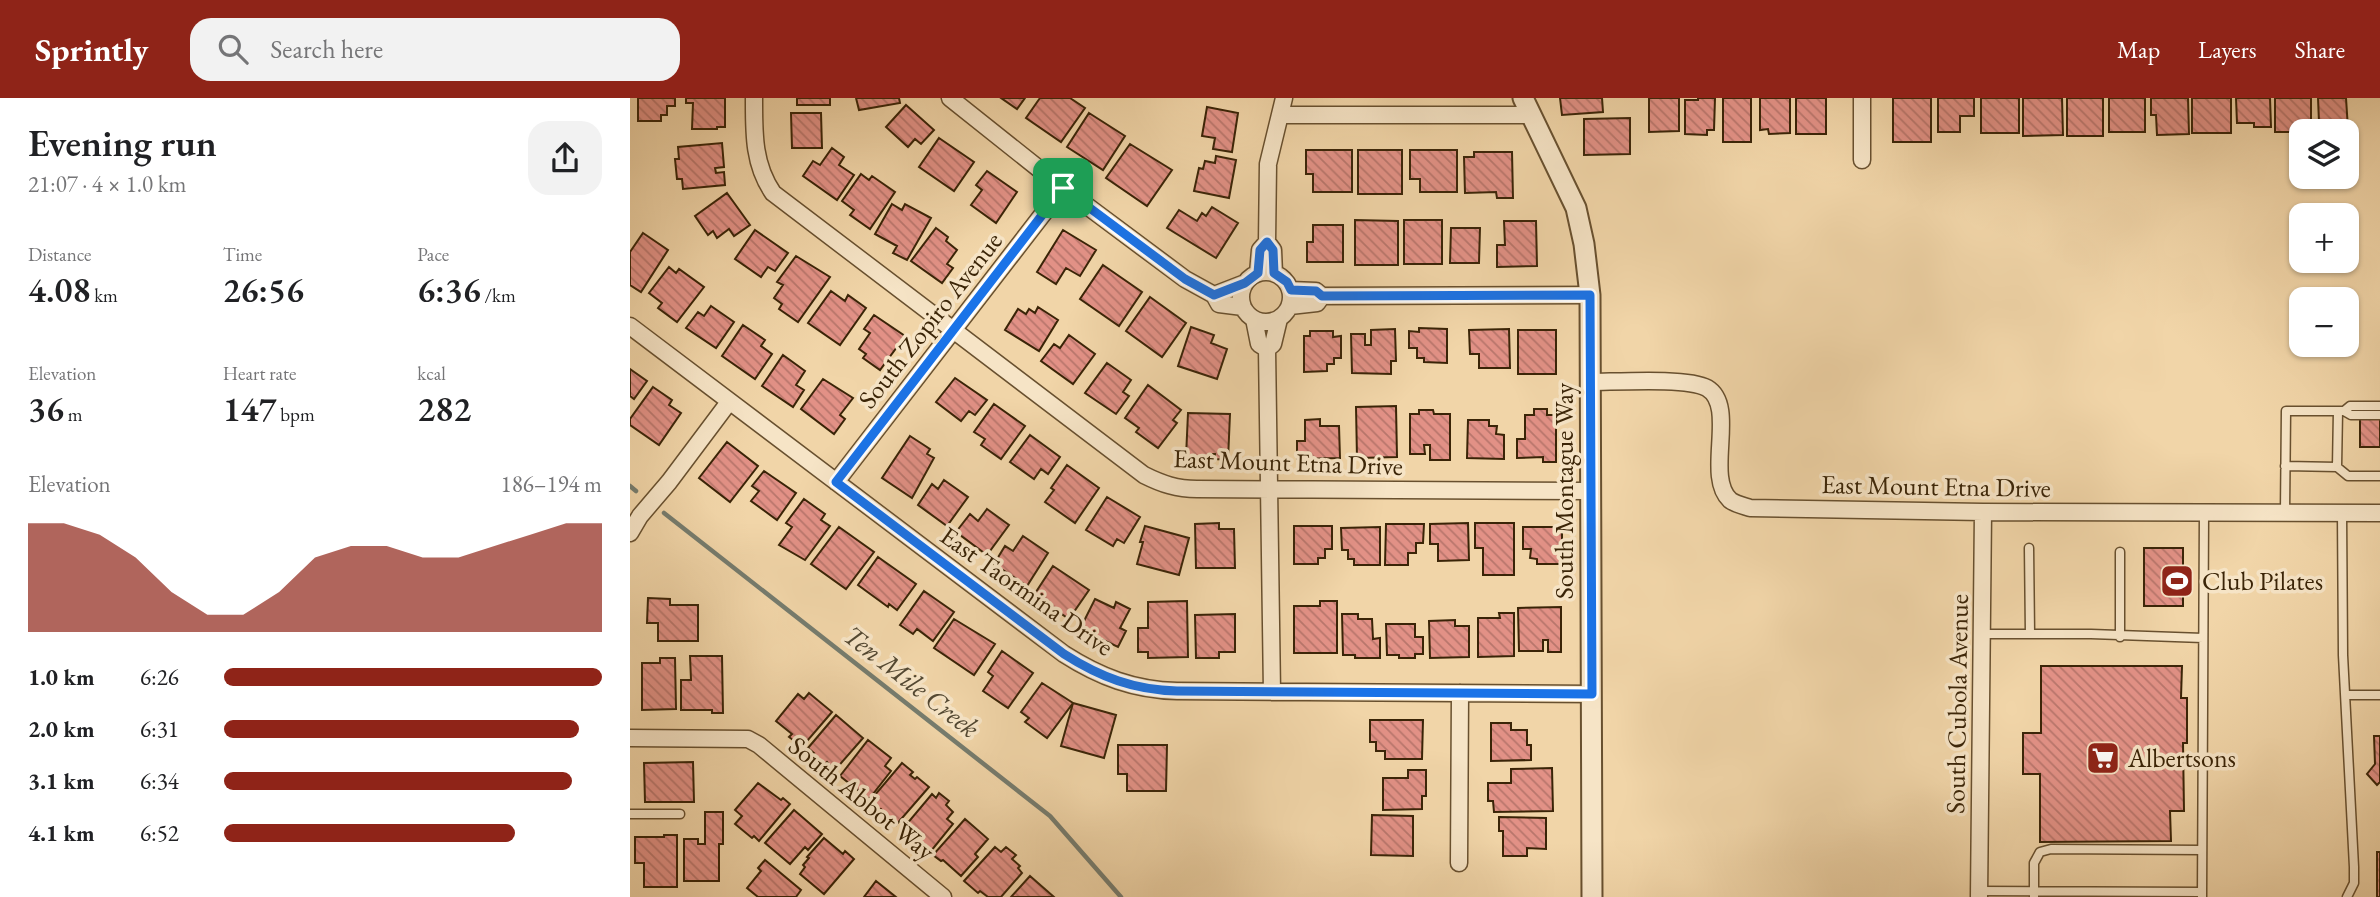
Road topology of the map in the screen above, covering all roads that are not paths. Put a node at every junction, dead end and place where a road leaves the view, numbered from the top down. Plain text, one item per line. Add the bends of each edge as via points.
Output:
1 (754, 98) edge
2 (950, 98) edge
3 (1284, 98) edge
4 (1862, 98) edge
5 (1527, 106) edge
6 (1280, 115) junction
7 (1862, 160) dead end
8 (1063, 188) junction
9 (1259, 276) junction
10 (1214, 295) junction
11 (1590, 295) junction
12 (1287, 305) junction
13 (1243, 307) junction
14 (1254, 319) junction
15 (630, 326) edge
16 (953, 330) junction
17 (1267, 349) junction
18 (1590, 382) junction
19 (729, 402) junction
20 (2380, 406) edge
21 (2341, 411) junction
22 (2380, 415) edge
23 (2285, 466) junction
24 (2337, 467) junction
25 (2380, 476) edge
26 (836, 482) junction
27 (1269, 489) junction
28 (1589, 491) junction
29 (1983, 512) junction
30 (2204, 513) junction
31 (2285, 513) junction
32 (2342, 513) junction
33 (2380, 513) edge
34 (630, 533) edge
35 (2029, 548) dead end
36 (2120, 552) dead end
37 (2030, 634) junction
38 (1982, 635) junction
39 (2120, 637) junction
40 (2203, 638) junction
41 (1272, 692) junction
42 (1460, 693) junction
43 (1592, 694) junction
44 (2346, 695) junction
45 (2380, 695) edge
46 (630, 738) edge
47 (630, 814) edge
48 (680, 814) dead end
49 (2202, 850) junction
50 (1459, 863) dead end
51 (1979, 894) edge
52 (2034, 894) edge
53 (2177, 895) edge
54 (2202, 895) edge
55 (943, 897) edge
56 (1592, 897) edge
57 (2347, 897) edge

1 - 16 street, East Mount Etna Drive via 754,139 760,169 773,193
2 - 8 street
3 - 6 street
4 - 7 street
5 - 6 street
5 - 11 street, South Montague Way via 1576,208
6 - 9 street via 1268,164 1267,242 1273,250
8 - 10 street via 1185,279
8 - 16 street, South Zopiro Avenue
9 - 10 street
9 - 12 street via 1287,282
9 - 13 street via 1241,290
10 - 13 street via 1219,304
11 - 12 street via 1322,296 1317,303
11 - 18 street, South Montague Way
12 - 14 street via 1271,322
12 - 17 street
13 - 14 street
14 - 17 street via 1259,344
15 - 19 street, East Taormina Drive
16 - 26 street, South Zopiro Avenue
16 - 27 street, East Mount Etna Drive via 1144,475 1177,489
17 - 27 street
18 - 28 street, South Montague Way
18 - 29 street, East Mount Etna Drive via 1693,382 1710,389 1720,415 1720,478 1730,500 1740,505
19 - 26 street, East Taormina Drive
19 - 34 street
20 - 21 lane via 2350,406
21 - 22 lane
21 - 23 lane via 2286,411
21 - 24 lane
23 - 24 lane
23 - 31 lane
24 - 25 lane via 2348,476
26 - 41 street, East Taormina Drive via 1064,654 1100,675 1156,691
27 - 28 street, East Mount Etna Drive
27 - 41 street
28 - 43 street, South Montague Way
29 - 30 street, East Mount Etna Drive
29 - 38 street, South Cubola Avenue
30 - 31 street, East Mount Etna Drive
30 - 40 lane
31 - 32 street, East Mount Etna Drive
32 - 33 street, East Mount Etna Drive
32 - 44 lane
35 - 37 lane
36 - 39 lane
37 - 38 lane
37 - 39 lane
38 - 51 street, South Cubola Avenue
39 - 40 lane
40 - 49 lane
41 - 42 street, East Taormina Drive
42 - 43 street, East Taormina Drive
42 - 50 street
43 - 56 street, South Montague Way
44 - 45 lane
44 - 57 lane via 2354,867 2354,883
46 - 55 street, South Abbot Way via 748,739
47 - 48 lane
49 - 52 lane via 2051,849 2040,852 2034,863
49 - 54 lane
51 - 52 lane
52 - 53 lane
53 - 54 lane

